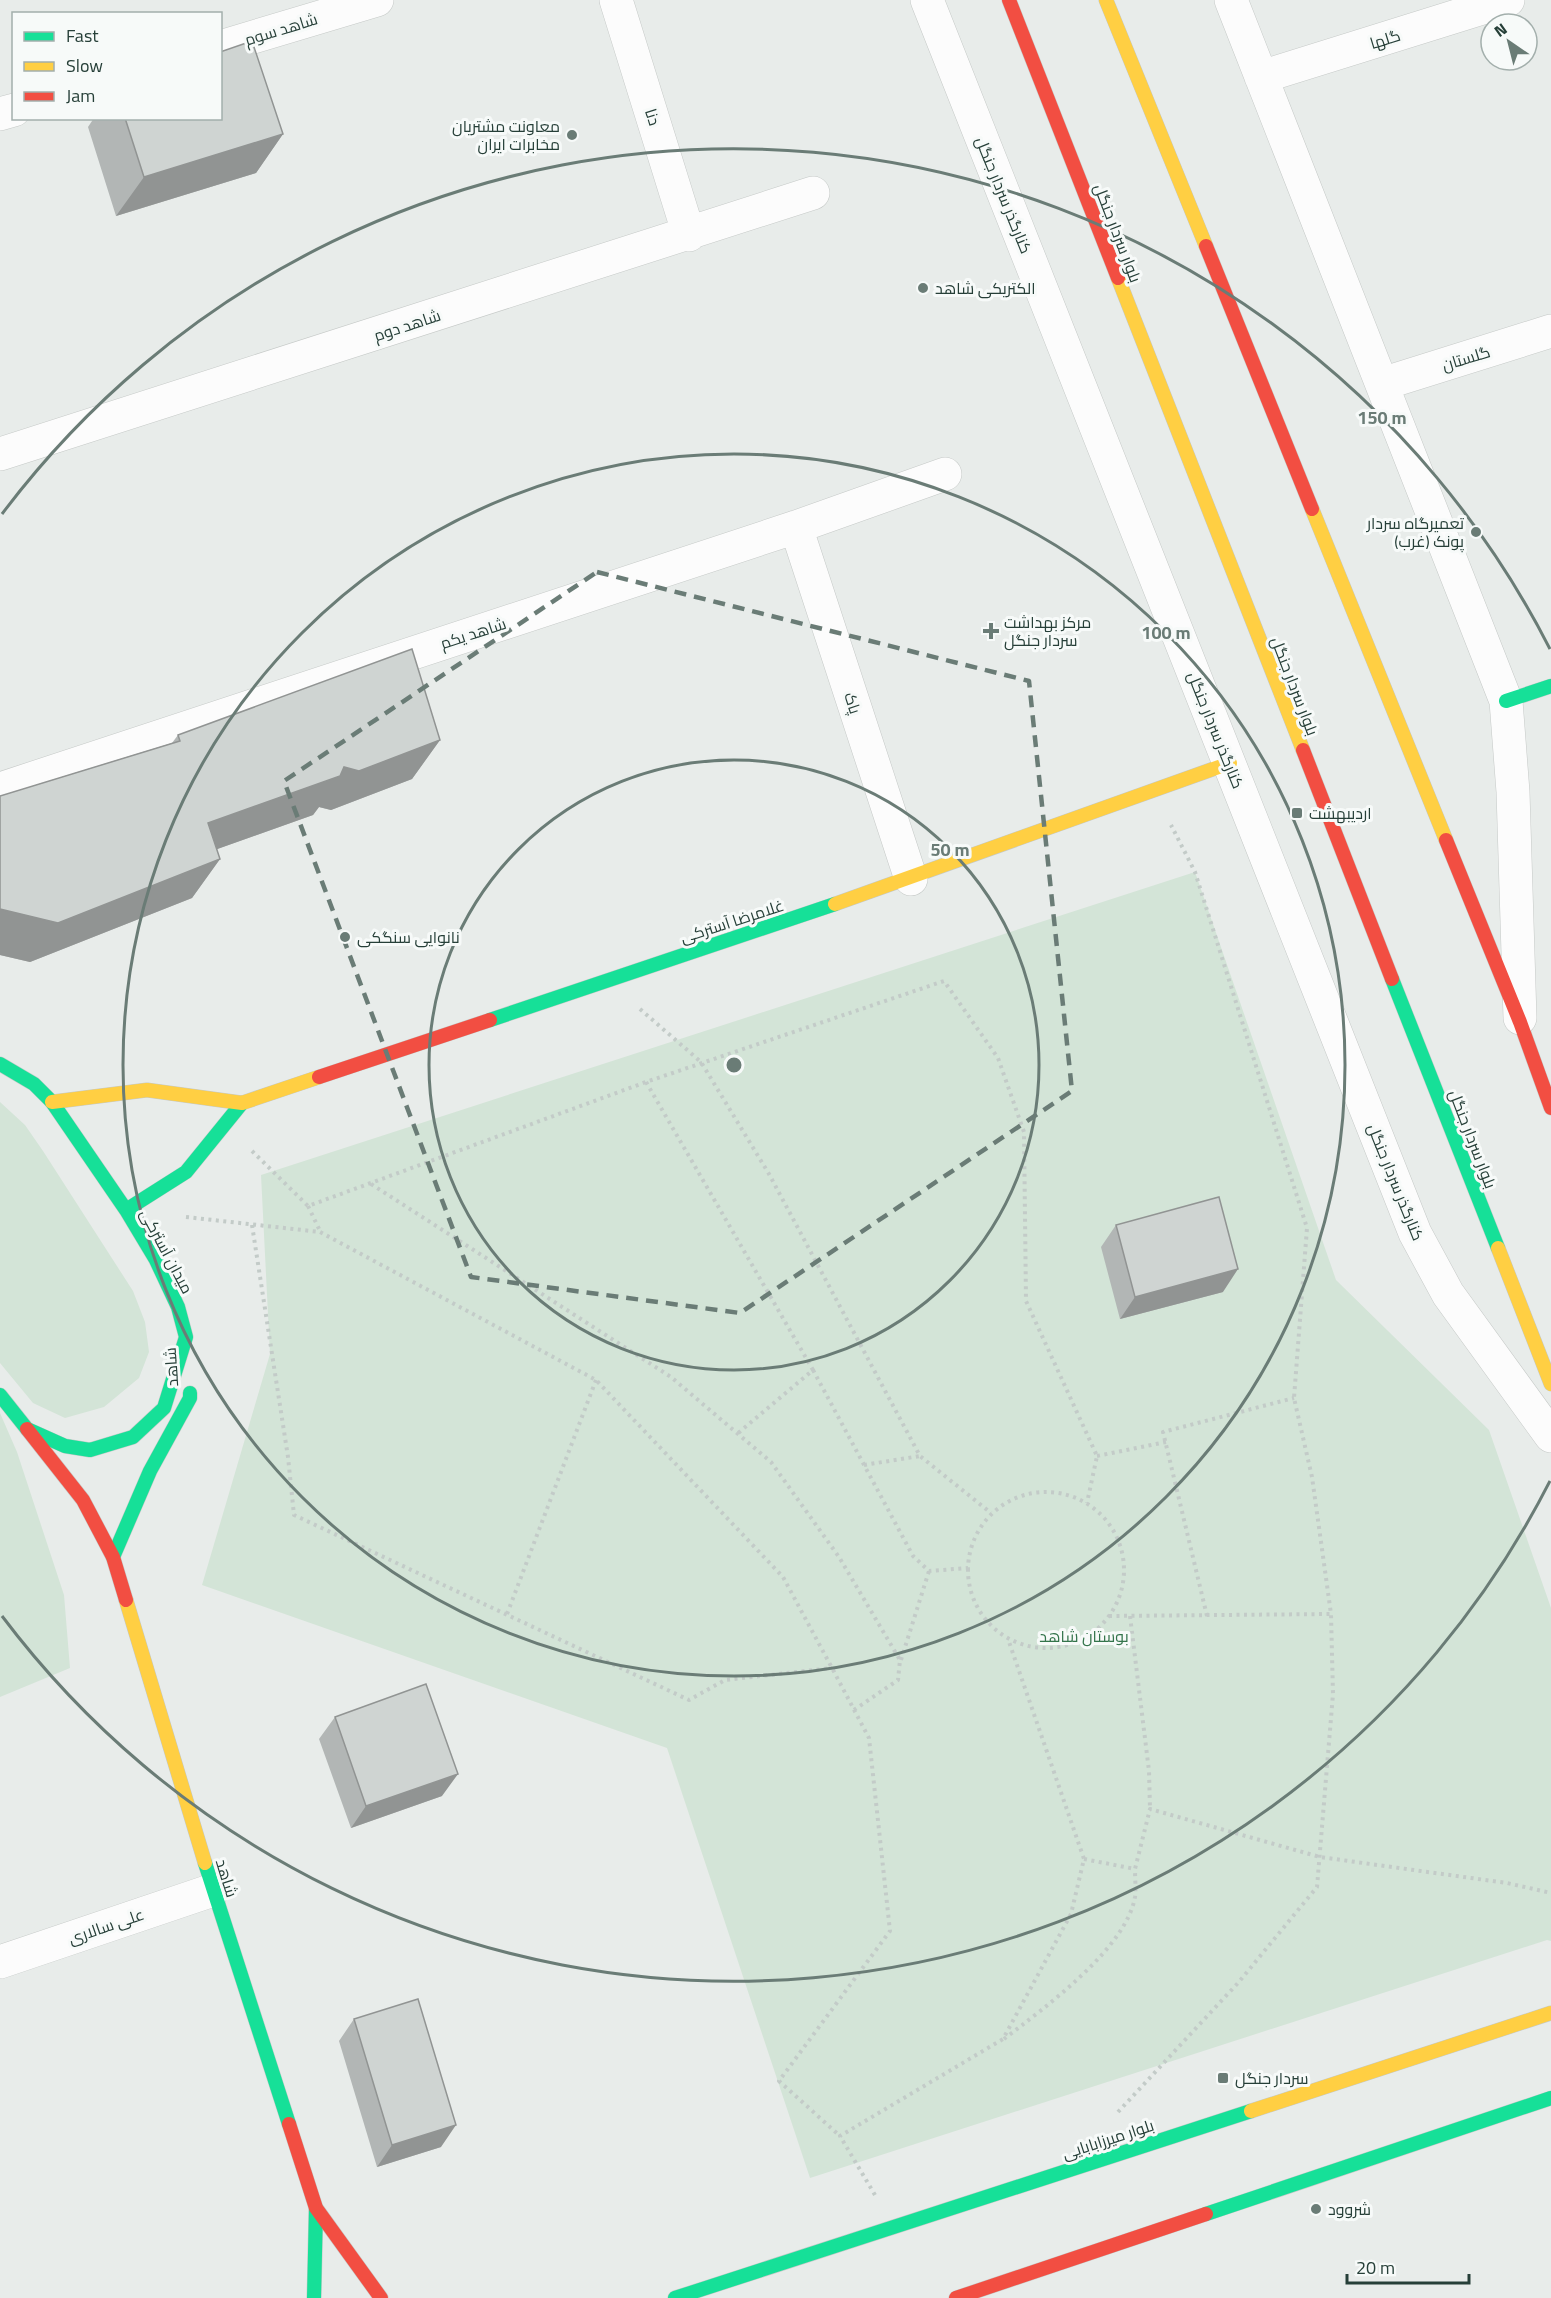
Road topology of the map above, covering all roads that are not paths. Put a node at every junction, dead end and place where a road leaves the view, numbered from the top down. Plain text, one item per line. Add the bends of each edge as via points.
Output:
1 (377, 0) edge
2 (616, 0) edge
3 (927, 0) edge
4 (1009, 0) edge
5 (1106, 0) edge
6 (1231, 0) edge
7 (1508, 0) edge
8 (222, 46) edge
9 (1261, 77) junction
10 (813, 193) dead end
11 (689, 235) junction
12 (1551, 331) edge
13 (1382, 384) junction
14 (0, 454) edge
15 (945, 474) dead end
16 (796, 527) junction
17 (1551, 686) edge
18 (1506, 701) junction
19 (1230, 763) junction
20 (0, 789) edge
21 (911, 879) junction
22 (1520, 1022) junction
23 (0, 1064) edge
24 (52, 1102) junction
25 (242, 1103) junction
26 (1551, 1108) edge
27 (126, 1210) junction
28 (186, 1337) junction
29 (1551, 1384) edge
30 (0, 1395) edge
31 (27, 1429) junction
32 (1551, 1436) edge
33 (113, 1557) junction
34 (213, 1890) junction
35 (0, 1962) edge
36 (1551, 2013) edge
37 (1551, 2098) edge
38 (316, 2208) junction
39 (314, 2298) edge
40 (381, 2298) edge
41 (675, 2298) edge
42 (957, 2298) edge

1 - 8 street, شاهد سوم
2 - 11 street, دنا
3 - 19 street, کنارگذر سردار جنگل
4 - 29 main road, بلوار سردار جنگل
5 - 22 main road
6 - 9 street
7 - 9 street, گلها
9 - 13 street
10 - 11 street, شاهد دوم
11 - 14 street, شاهد دوم
12 - 13 street, گلستان
13 - 18 street
15 - 16 street, شاهد یکم
16 - 20 street, شاهد یکم
16 - 21 street, پاک
17 - 18 main road
18 - 22 street via 1513,792
19 - 21 main road, غلامرضا آسترکی
19 - 32 street, کنارگذر سردار جنگل via 1415,1233 1448,1294
21 - 25 main road, غلامرضا آسترکی
22 - 26 main road
23 - 24 main road, میدان آسترکی via 34,1084
24 - 25 main road via 147,1090
24 - 27 main road, میدان آسترکی
25 - 27 main road via 186,1172
27 - 28 main road, میدان آسترکی via 174,1297
28 - 31 main road via 164,1408 133,1437 90,1450 65,1446
28 - 33 main road, شاهد via 190,1398 150,1471
30 - 31 main road
31 - 33 main road, شاهد via 83,1500
33 - 34 main road, شاهد
34 - 35 street, علی سالاری
34 - 38 main road, شاهد
36 - 41 main road, بلوار میرزابابایی
37 - 42 main road
38 - 39 main road, شاهد
38 - 40 main road, شاهد

